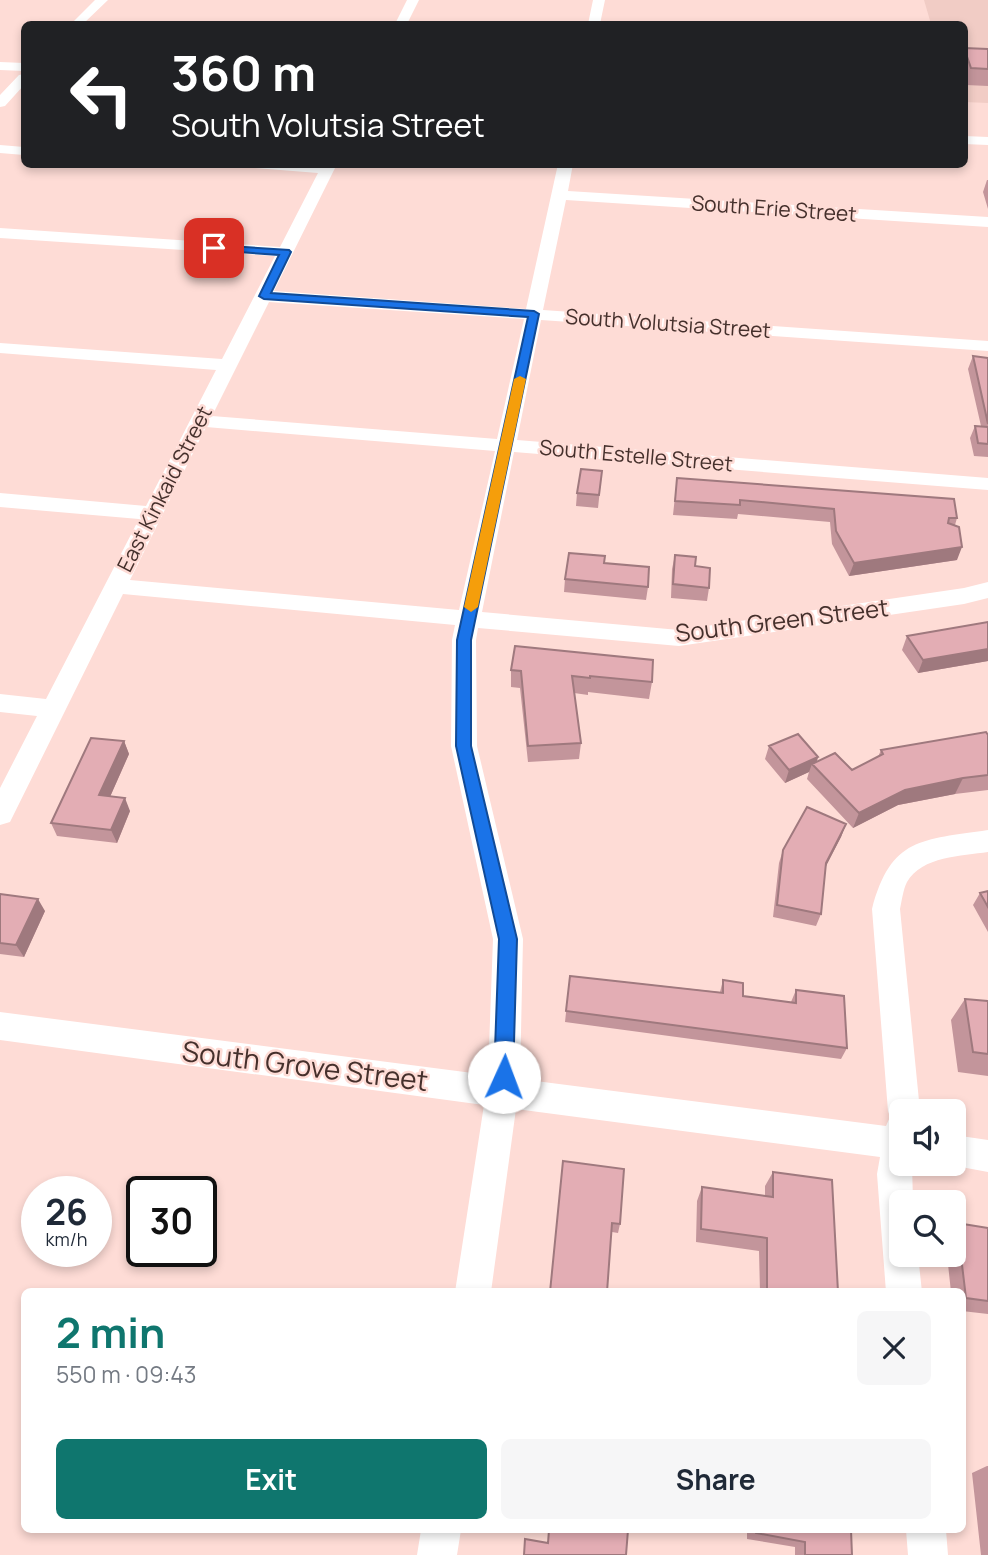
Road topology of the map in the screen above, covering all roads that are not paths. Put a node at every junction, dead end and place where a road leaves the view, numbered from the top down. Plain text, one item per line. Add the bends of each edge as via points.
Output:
1 (102, 0) edge
2 (413, 0) edge
3 (599, 0) edge
4 (81, 21) edge
5 (402, 21) edge
6 (595, 21) edge
7 (0, 66) edge
8 (21, 67) edge
9 (21, 85) edge
10 (0, 103) edge
11 (968, 139) edge
12 (988, 141) edge
13 (0, 149) edge
14 (21, 151) edge
15 (328, 168) edge
16 (565, 168) edge
17 (559, 195) junction
18 (988, 222) edge
19 (0, 233) edge
20 (286, 252) junction
21 (264, 296) junction
22 (534, 314) junction
23 (988, 346) edge
24 (0, 348) edge
25 (229, 365) junction
26 (200, 421) junction
27 (506, 446) junction
28 (988, 484) edge
29 (0, 500) edge
30 (152, 513) junction
31 (115, 586) junction
32 (988, 590) edge
33 (468, 620) junction
34 (0, 703) edge
35 (52, 709) junction
36 (0, 814) edge
37 (988, 841) edge
38 (0, 1026) edge
39 (502, 1092) junction
40 (899, 1099) edge
41 (889, 1131) edge
42 (966, 1153) edge
43 (988, 1156) edge
44 (894, 1176) edge
45 (474, 1288) edge
46 (904, 1288) edge
47 (441, 1533) edge
48 (926, 1533) edge
49 (438, 1555) edge
50 (928, 1555) edge

1 - 4 street
2 - 5 street
3 - 6 street
7 - 8 street
9 - 10 street
11 - 12 street
13 - 14 street
15 - 20 street, East Kinkaid Street
16 - 17 street
17 - 18 street, South Erie Street
17 - 22 street
19 - 20 street
20 - 21 street, East Kinkaid Street
21 - 22 street, South Volutsia Street
21 - 25 street, East Kinkaid Street
22 - 23 street, South Volutsia Street
22 - 27 street
24 - 25 street
25 - 26 street, East Kinkaid Street
26 - 27 street, South Estelle Street
26 - 30 street, East Kinkaid Street
27 - 28 street, South Estelle Street
27 - 33 street
29 - 30 street
30 - 31 street, East Kinkaid Street
31 - 33 street, South Green Street
31 - 35 street, East Kinkaid Street
32 - 33 street, South Green Street via 679,638
33 - 39 street via 464,746 508,939
34 - 35 street
35 - 36 street, East Kinkaid Street
37 - 40 street via 909,860 895,876 886,909
38 - 39 street, South Grove Street
39 - 41 street, South Grove Street
39 - 45 street
42 - 43 street
44 - 46 street
47 - 49 street
48 - 50 street

